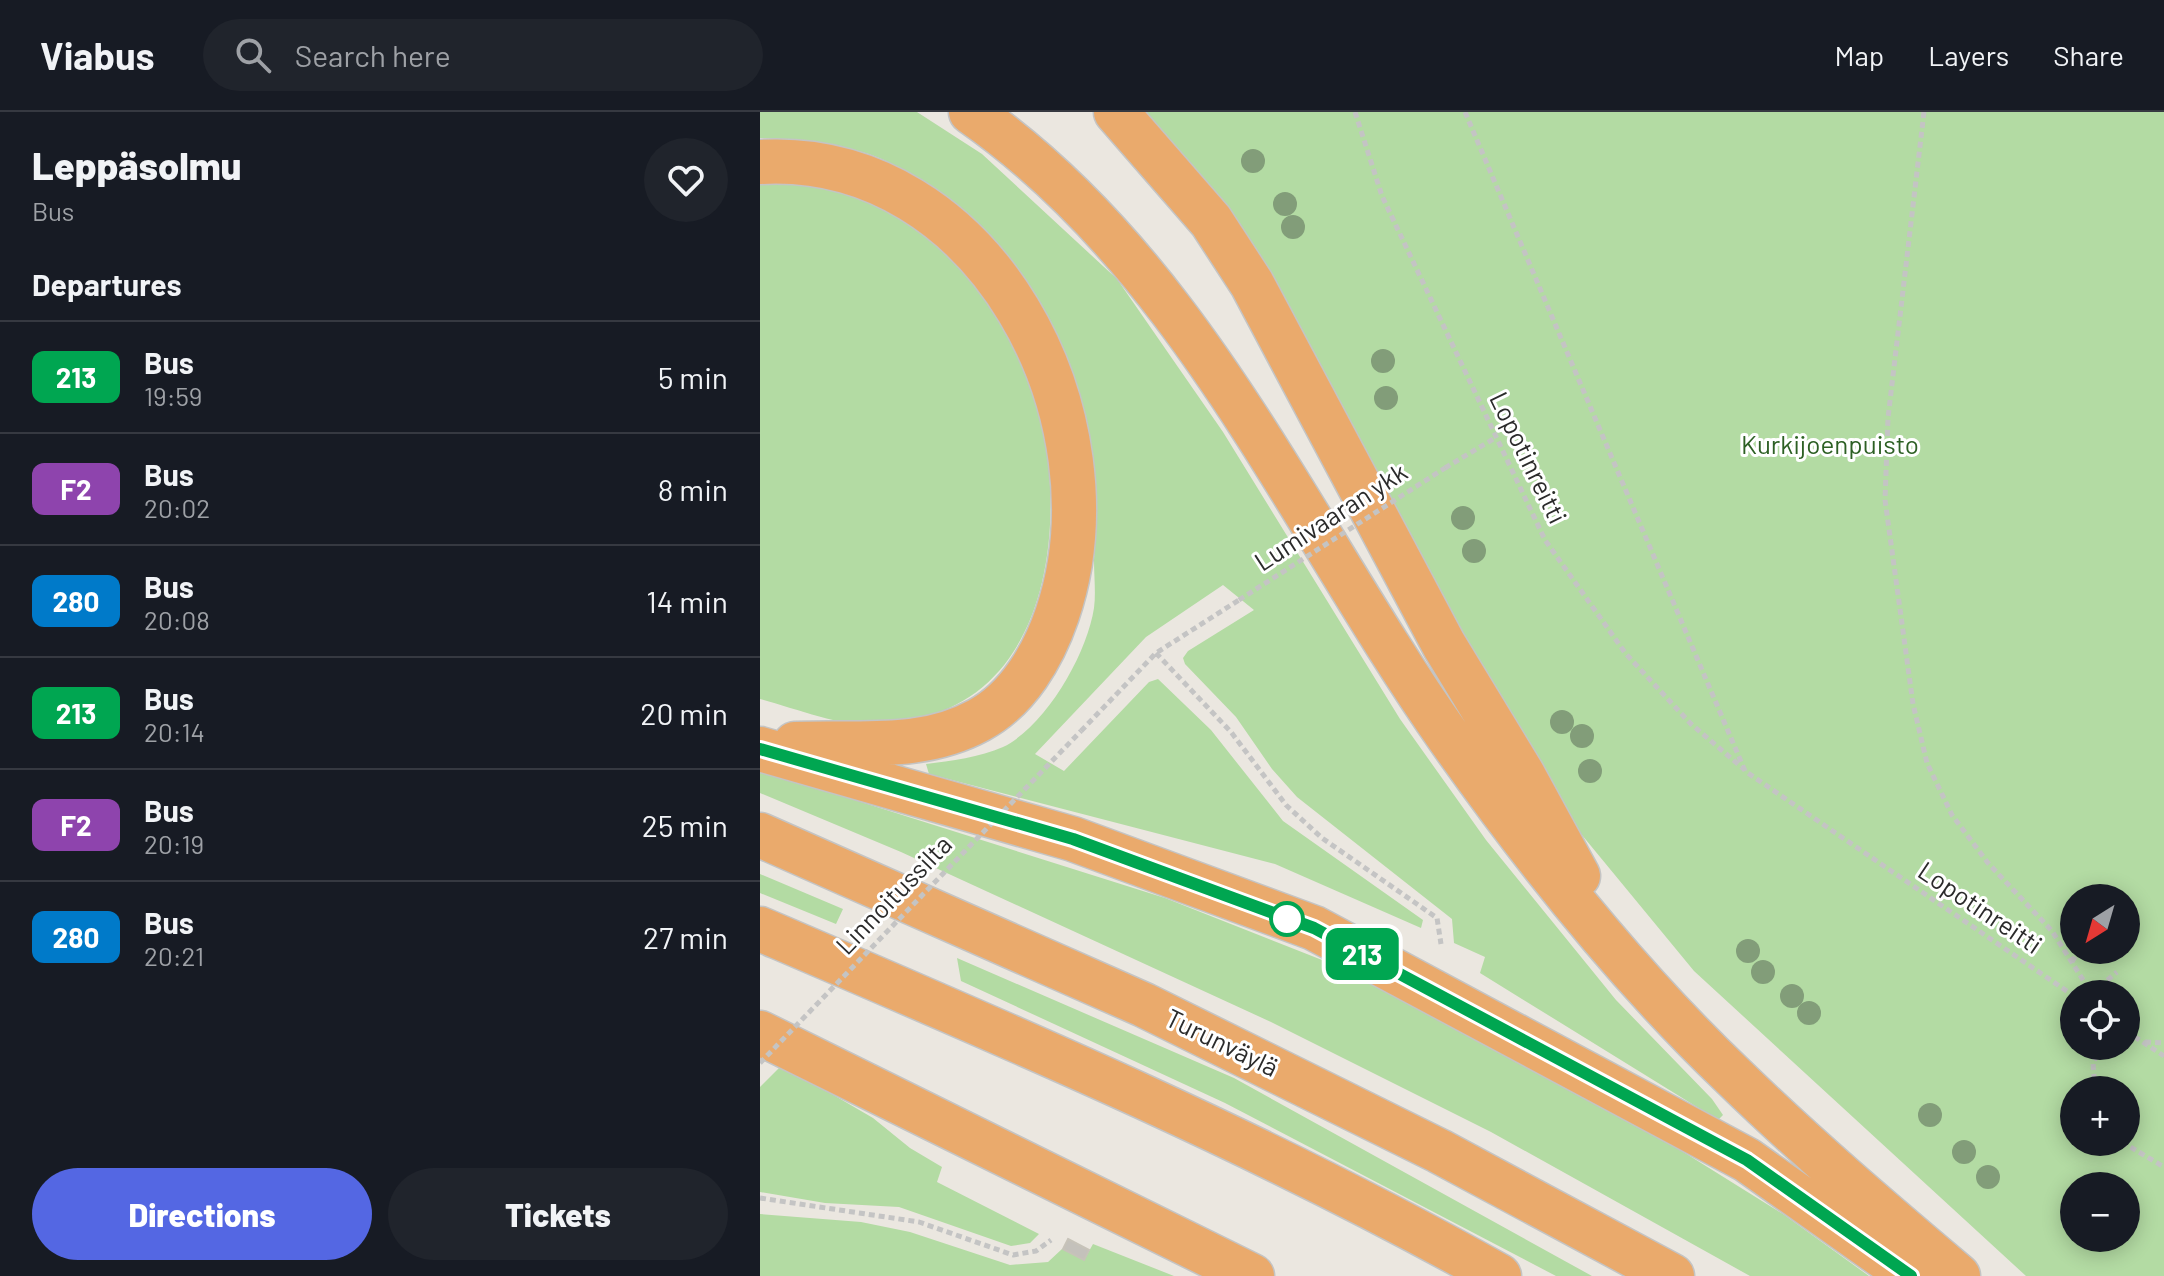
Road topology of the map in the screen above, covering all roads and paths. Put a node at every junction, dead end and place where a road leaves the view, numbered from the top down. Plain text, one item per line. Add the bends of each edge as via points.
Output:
1 (971, 112) edge
2 (1116, 112) edge
3 (1355, 112) edge
4 (1465, 112) edge
5 (1924, 112) edge
6 (760, 162) edge
7 (1495, 438) junction
8 (1239, 600) joint
9 (1156, 653) junction
10 (760, 747) edge
11 (1745, 771) junction
12 (760, 835) edge
13 (760, 929) edge
14 (2060, 943) edge
15 (1441, 944) dead end
16 (1621, 955) junction
17 (2117, 972) dead end
18 (2108, 980) edge
19 (2060, 986) edge
20 (760, 1033) edge
21 (2141, 1042) joint
22 (2164, 1043) edge
23 (2164, 1056) edge
24 (760, 1063) edge
25 (2140, 1153) edge
26 (2164, 1167) edge
27 (760, 1198) edge
28 (1051, 1240) dead end
29 (1252, 1276) edge
30 (1499, 1276) edge
31 (1672, 1276) edge
32 (1911, 1276) edge
33 (1958, 1276) edge

1 - 16 highway via 1067,192 1138,266 1196,341 1432,713 1532,852
2 - 16 highway via 1211,221 1252,284 1444,645 1523,775
3 - 7 path, Lopotinreitti via 1382,196
4 - 11 path
5 - 14 path via 1888,418 1885,500 1913,704 1927,763 1952,815
6 - 10 highway via 805,163 884,182 954,229 1011,298 1050,376 1063,417 1073,517 1064,594 1049,636 1008,699 980,720 913,743
7 - 8 path, Lumivaaran ykk, bridge
7 - 11 path, Lopotinreitti via 1545,540 1617,642 1691,724
8 - 9 path, Linnoitussilta
9 - 15 path via 1231,732 1286,805 1322,838 1437,918
9 - 24 path, Linnoitussilta, bridge
10 - 32 highway via 1073,839 1314,928 1747,1160
11 - 19 path, Lopotinreitti
12 - 31 highway, Turunväylä via 1144,1005 1439,1151
13 - 30 highway via 1127,1089 1408,1225
16 - 33 highway via 1731,1075
17 - 18 path
20 - 29 highway
21 - 22 path
21 - 23 path
25 - 26 path
27 - 28 path via 919,1222 1013,1255 1036,1251

